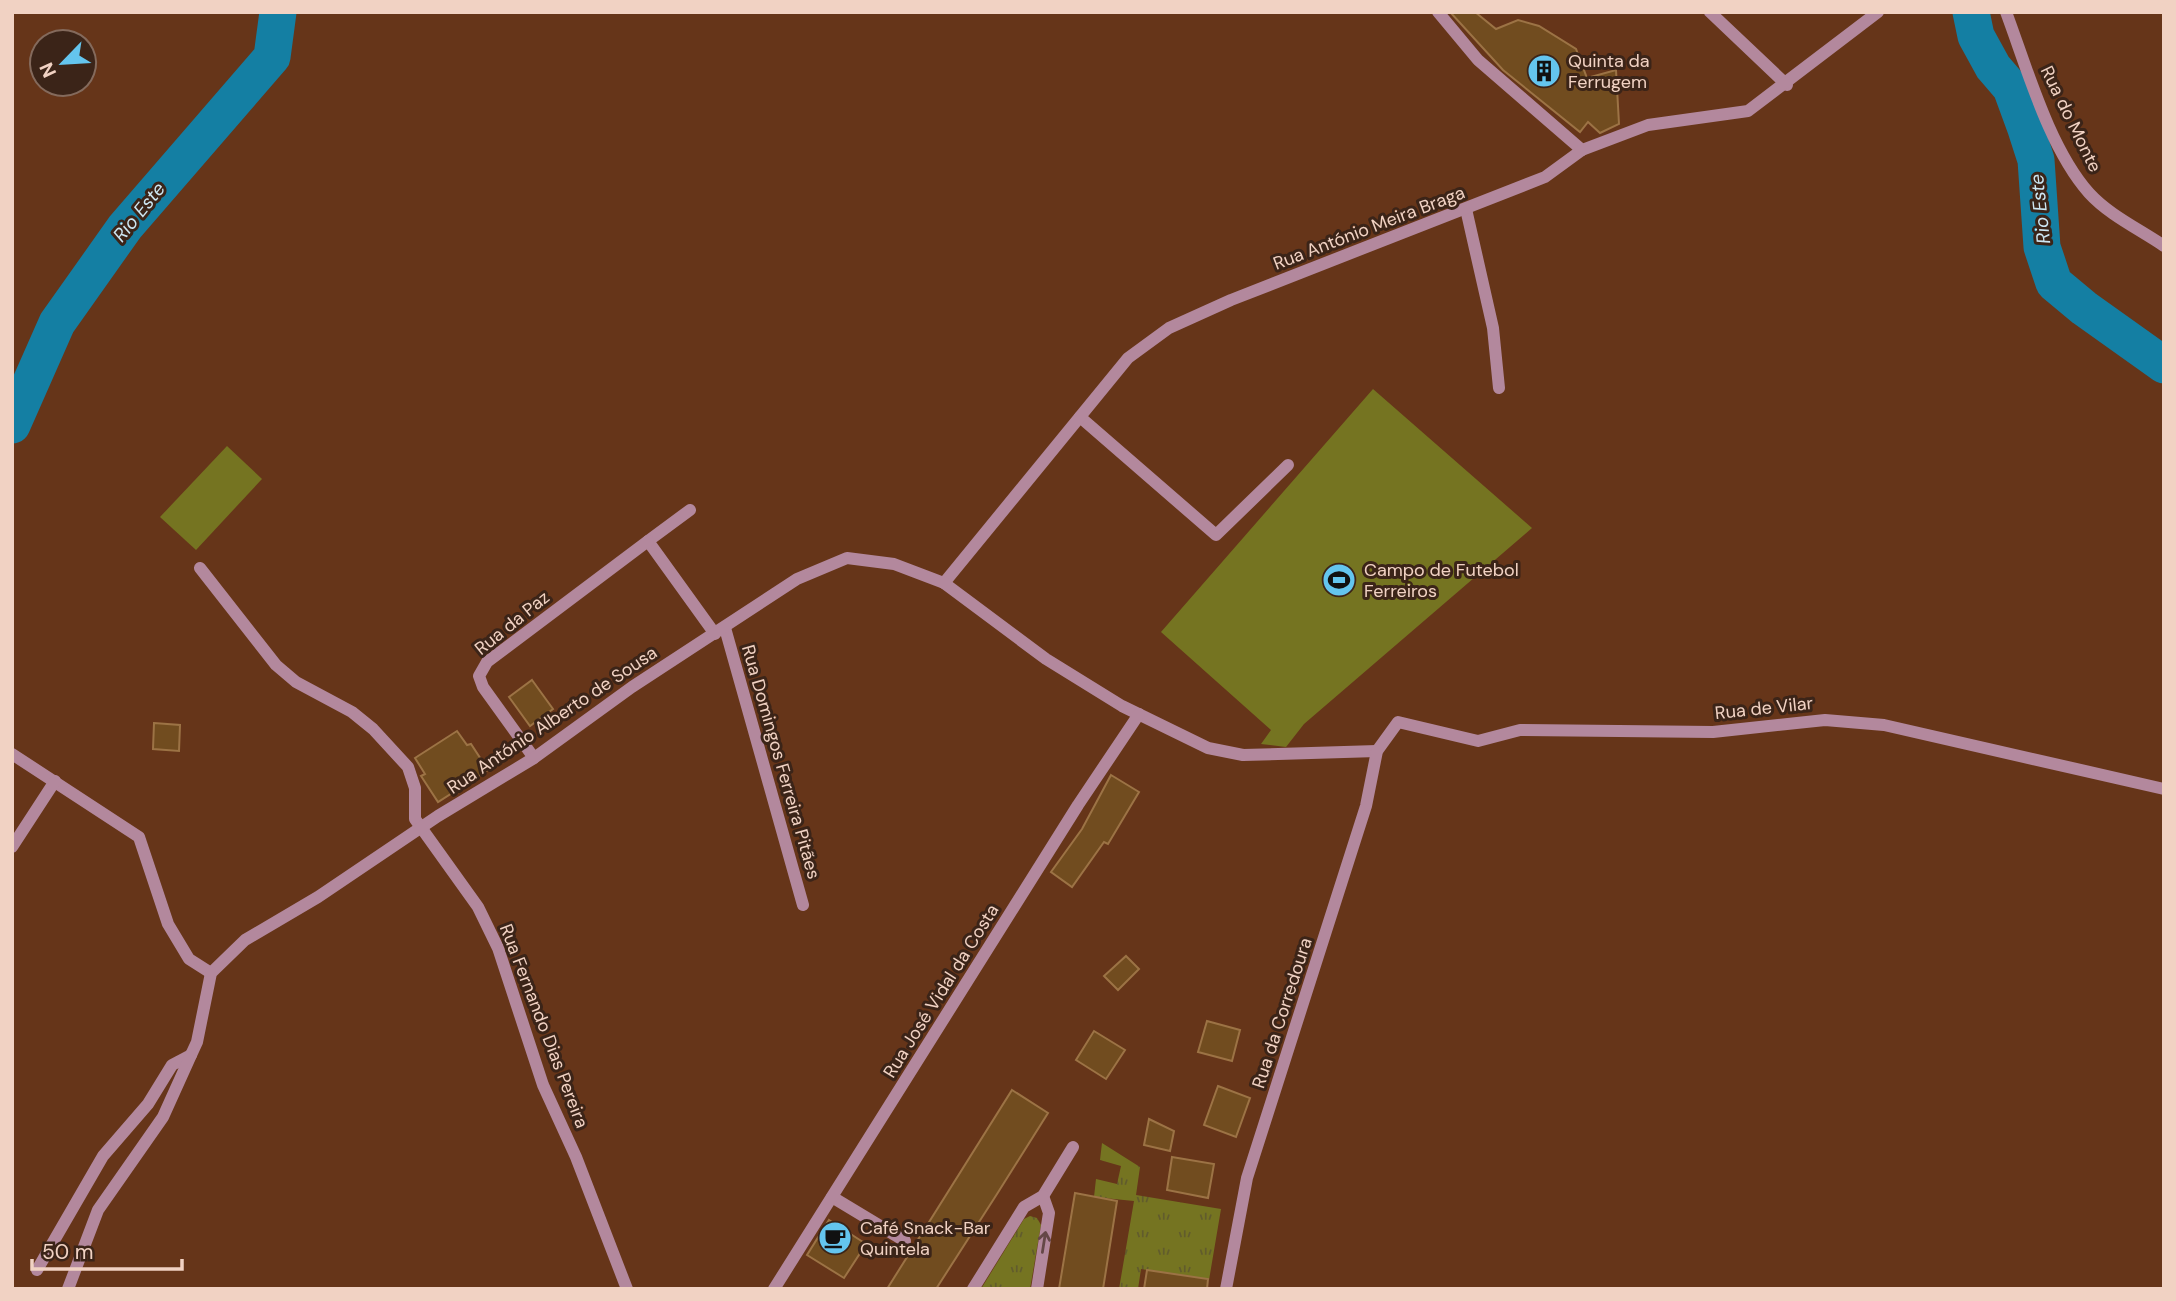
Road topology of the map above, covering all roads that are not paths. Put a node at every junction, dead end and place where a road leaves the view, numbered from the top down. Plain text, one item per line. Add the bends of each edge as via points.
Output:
1 (1438, 12) edge
2 (1710, 12) edge
3 (1878, 12) edge
4 (2006, 12) edge
5 (1787, 85) junction
6 (1582, 150) junction
7 (1466, 209) junction
8 (2164, 246) edge
9 (1499, 388) dead end
10 (1080, 417) junction
11 (1289, 465) dead end
12 (690, 510) dead end
13 (648, 541) junction
14 (200, 568) dead end
15 (938, 581) junction
16 (720, 631) junction
17 (1139, 714) junction
18 (1377, 751) junction
19 (12, 754) edge
20 (534, 758) junction
21 (55, 781) junction
22 (2164, 789) edge
23 (421, 828) junction
24 (12, 847) edge
25 (803, 905) dead end
26 (211, 973) junction
27 (191, 1055) junction
28 (1073, 1147) dead end
29 (1043, 1196) junction
30 (832, 1197) junction
31 (905, 1241) dead end
32 (37, 1270) dead end
33 (68, 1289) edge
34 (626, 1289) edge
35 (774, 1289) edge
36 (973, 1289) edge
37 (1037, 1289) edge
38 (1226, 1289) edge

1 - 6 street via 1478,60
2 - 5 street
3 - 5 street, Rua António Meira Braga
4 - 8 street, Rua do Monte via 2072,170 2108,210
5 - 6 street, Rua António Meira Braga via 1748,111 1648,125
6 - 7 street, Rua António Meira Braga via 1545,177
7 - 9 street via 1493,328
7 - 10 street, Rua António Meira Braga via 1169,328 1128,358
10 - 11 street via 1216,536
10 - 15 street, Rua António Meira Braga
12 - 13 street, Rua da Paz
13 - 16 street
13 - 20 street, Rua da Paz via 481,669 483,687
14 - 23 street via 276,666 352,712 408,767 415,788 413,809
15 - 16 street, Rua António Alberto de Sousa via 894,564 847,558 797,579
15 - 17 street via 1046,659
16 - 20 street, Rua António Alberto de Sousa
16 - 25 street, Rua Domingos Ferreira Pitães
17 - 18 street via 1208,748 1243,755
17 - 30 street, Rua José Vidal da Costa
18 - 22 street, Rua de Vilar via 1398,722 1478,741 1520,730 1713,732 1849,720
18 - 38 street, Rua da Corredoura via 1366,806 1247,1178
19 - 21 street
20 - 23 street, Rua António Alberto de Sousa
21 - 24 street
21 - 26 street via 139,837 168,924 189,959
23 - 26 street, Rua António Alberto de Sousa via 245,940
23 - 34 street, Rua Fernando Dias Pereira via 478,907 498,948 543,1085
26 - 27 street
27 - 32 street via 172,1065 148,1104 103,1156
27 - 33 street via 163,1117 97,1210
28 - 29 street
29 - 36 street via 1024,1207
37 -> 29 street via 1049,1213
30 - 31 street
30 - 35 street, Rua José Vidal da Costa

